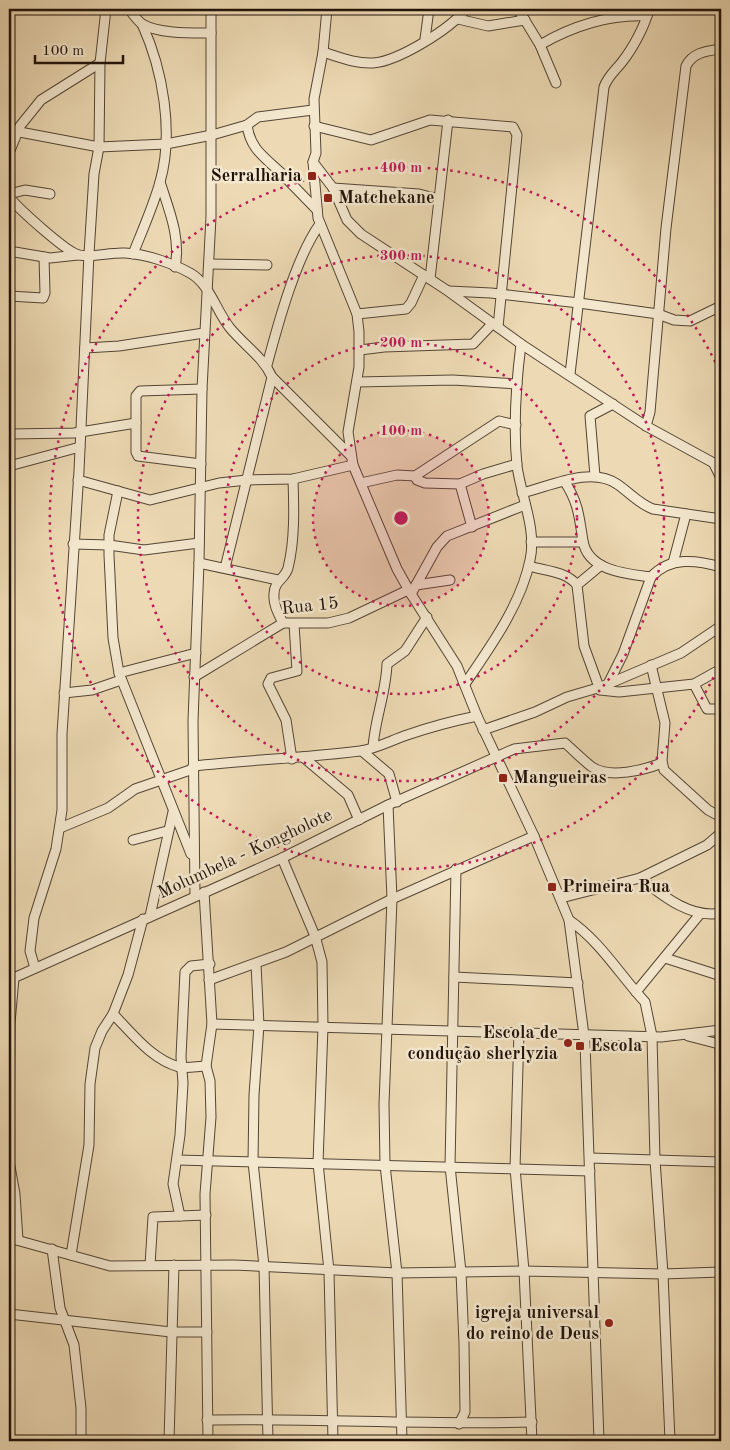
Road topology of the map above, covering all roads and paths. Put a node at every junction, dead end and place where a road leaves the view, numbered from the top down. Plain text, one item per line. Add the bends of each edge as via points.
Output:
1 (106, 9) edge
2 (129, 9) edge
3 (211, 9) edge
4 (326, 9) edge
5 (429, 9) edge
6 (466, 9) edge
7 (518, 9) edge
8 (648, 12) edge
9 (458, 19) junction
10 (525, 20) junction
11 (142, 24) junction
12 (211, 33) junction
13 (425, 39) junction
14 (540, 45) junction
15 (721, 49) edge
16 (323, 52) junction
17 (100, 63) junction
18 (556, 83) dead end
19 (313, 110) junction
20 (448, 120) junction
21 (247, 125) junction
22 (314, 126) junction
23 (14, 130) edge
24 (212, 135) junction
25 (166, 144) junction
26 (99, 148) junction
27 (9, 153) edge
28 (313, 162) junction
29 (160, 182) junction
30 (333, 188) junction
31 (50, 194) dead end
32 (9, 195) edge
33 (440, 199) junction
34 (317, 210) junction
35 (320, 224) junction
36 (9, 251) edge
37 (89, 254) junction
38 (133, 254) junction
39 (78, 255) junction
40 (44, 257) junction
41 (209, 264) junction
42 (267, 264) dead end
43 (175, 267) junction
44 (427, 277) junction
45 (208, 291) junction
46 (448, 291) junction
47 (500, 294) junction
48 (9, 296) edge
49 (579, 303) junction
50 (721, 306) edge
51 (357, 314) junction
52 (658, 314) junction
53 (495, 325) junction
54 (204, 333) junction
55 (521, 344) junction
56 (85, 348) junction
57 (360, 350) junction
58 (267, 365) junction
59 (570, 374) junction
60 (272, 377) junction
61 (357, 382) junction
62 (517, 384) junction
63 (202, 389) junction
64 (614, 404) junction
65 (136, 423) junction
66 (516, 425) junction
67 (646, 426) junction
68 (80, 431) junction
69 (9, 434) edge
70 (80, 447) junction
71 (352, 460) junction
72 (201, 464) junction
73 (517, 464) junction
74 (9, 466) edge
75 (718, 466) edge
76 (415, 476) junction
77 (595, 476) junction
78 (721, 478) edge
79 (293, 479) junction
80 (78, 480) junction
81 (247, 480) junction
82 (564, 482) junction
83 (361, 483) junction
84 (460, 484) junction
85 (201, 487) junction
86 (118, 491) junction
87 (522, 493) junction
88 (525, 505) junction
89 (686, 514) junction
90 (721, 520) edge
91 (472, 527) junction
92 (531, 542) junction
93 (583, 542) junction
94 (199, 543) junction
95 (73, 544) junction
96 (109, 545) junction
97 (673, 562) junction
98 (199, 563) junction
99 (601, 565) junction
100 (529, 566) junction
101 (721, 567) edge
102 (225, 568) junction
103 (651, 577) junction
104 (278, 580) junction
105 (450, 580) dead end
106 (577, 585) junction
107 (412, 590) junction
108 (427, 617) junction
109 (283, 622) junction
110 (294, 624) junction
111 (721, 626) edge
112 (196, 653) junction
113 (651, 665) junction
114 (721, 669) edge
115 (120, 676) junction
116 (194, 677) junction
117 (465, 684) junction
118 (608, 684) junction
119 (694, 684) junction
120 (598, 687) junction
121 (658, 688) junction
122 (64, 693) junction
123 (721, 709) edge
124 (476, 716) junction
125 (484, 730) junction
126 (373, 747) junction
127 (362, 751) junction
128 (303, 757) junction
129 (495, 757) junction
130 (292, 759) junction
131 (662, 763) junction
132 (193, 767) junction
133 (161, 780) junction
134 (393, 804) junction
135 (173, 812) junction
136 (721, 817) edge
137 (360, 820) junction
138 (60, 828) junction
139 (167, 831) junction
140 (721, 833) edge
141 (534, 836) junction
142 (133, 840) dead end
143 (282, 858) junction
144 (193, 859) junction
145 (456, 870) junction
146 (640, 878) junction
147 (204, 892) junction
148 (195, 896) junction
149 (561, 898) junction
150 (392, 899) junction
151 (700, 914) junction
152 (721, 914) edge
153 (147, 917) junction
154 (569, 920) junction
155 (316, 936) junction
156 (665, 958) junction
157 (210, 964) junction
158 (256, 964) junction
159 (35, 968) junction
160 (721, 976) edge
161 (454, 978) junction
162 (11, 979) edge
163 (210, 980) junction
164 (578, 983) junction
165 (636, 992) junction
166 (113, 1014) junction
167 (212, 1024) junction
168 (259, 1026) junction
169 (323, 1027) junction
170 (387, 1029) junction
171 (453, 1030) junction
172 (721, 1030) edge
173 (519, 1032) junction
174 (683, 1034) junction
175 (652, 1036) junction
176 (585, 1039) junction
177 (719, 1044) junction
178 (206, 1066) junction
179 (181, 1068) junction
180 (720, 1092) edge
181 (590, 1158) junction
182 (177, 1160) junction
183 (655, 1160) junction
184 (208, 1161) junction
185 (253, 1162) junction
186 (721, 1162) edge
187 (318, 1163) junction
188 (385, 1165) junction
189 (450, 1166) junction
190 (515, 1168) junction
191 (590, 1171) junction
192 (721, 1184) edge
193 (206, 1215) junction
194 (180, 1216) junction
195 (14, 1239) edge
196 (52, 1249) junction
197 (70, 1255) junction
198 (150, 1265) junction
199 (174, 1265) junction
200 (206, 1265) junction
201 (264, 1266) junction
202 (329, 1270) junction
203 (524, 1271) junction
204 (461, 1272) junction
205 (721, 1272) edge
206 (397, 1273) junction
207 (593, 1274) junction
208 (663, 1274) junction
209 (9, 1314) edge
210 (64, 1320) junction
211 (171, 1332) junction
212 (207, 1332) junction
213 (465, 1412) junction
214 (268, 1419) junction
215 (208, 1420) junction
216 (402, 1420) junction
217 (332, 1421) junction
218 (412, 1422) junction
219 (532, 1422) junction
220 (459, 1424) junction
221 (475, 1424) junction
222 (402, 1431) junction
223 (81, 1441) edge
224 (169, 1441) edge
225 (208, 1441) edge
226 (268, 1441) edge
227 (333, 1441) edge
228 (402, 1441) edge
229 (532, 1441) edge
230 (599, 1441) edge
231 (670, 1441) edge

1 - 17 street
2 - 11 street
3 - 12 street
4 - 16 street
5 - 13 street
6 - 9 street
7 - 10 street
8 - 14 street via 596,22
8 - 49 street via 630,49 604,87
9 - 10 street via 488,26
9 - 13 street
10 - 14 street
11 - 12 street via 179,32
11 - 25 street via 155,55 167,127
12 - 24 street
13 - 16 street via 399,55 373,63
14 - 18 street
15 - 52 street via 694,55 686,66
16 - 19 street
17 - 23 street via 41,100
17 - 26 street
19 - 21 street via 258,117
19 - 22 street
20 - 22 street via 424,121 370,140
20 - 33 street
20 - 47 street via 507,126 515,130
21 - 24 street
21 - 34 street via 248,136 256,150
22 - 28 street via 316,153
23 - 26 street
23 - 27 street
24 - 25 street
24 - 41 street
25 - 26 street
25 - 29 street
26 - 37 street via 94,174
28 - 30 street
28 - 34 street
29 - 38 street
29 - 43 street via 175,234
30 - 33 street via 419,194
30 - 44 street via 355,228
31 - 32 street via 25,190
32 - 39 street
33 - 44 street
34 - 35 street
35 - 51 street
35 - 58 street via 306,248
36 - 40 street
37 - 38 street
37 - 39 street
37 - 56 street
38 - 43 street
39 - 40 street
40 - 48 street via 43,298
41 - 42 street
41 - 45 street
43 - 45 street via 191,274
44 - 46 street
44 - 51 street via 406,310
45 - 54 street
45 - 58 street via 227,324
46 - 47 street
46 - 53 street
47 - 49 street
47 - 53 street
49 - 52 street
49 - 59 street
50 - 52 street via 690,321
51 - 57 street
52 - 67 street
53 - 55 street
53 - 57 street via 473,344
54 - 56 street
54 - 63 street
55 - 59 street
55 - 62 street
56 - 68 street
57 - 61 street
58 - 60 street
59 - 64 street
60 - 71 street
60 - 81 street
61 - 62 street via 453,380
61 - 71 street via 348,432
62 - 66 street
63 - 65 street via 140,391 136,396
63 - 72 street
64 - 67 street
64 - 77 street via 590,416
65 - 68 street
65 - 72 street via 138,456
66 - 73 street
66 - 76 street via 499,421
67 - 75 street
68 - 69 street
68 - 70 street
70 - 74 street
70 - 80 street
71 - 79 street
71 - 83 street
72 - 85 street
73 - 84 street
73 - 87 street
75 - 78 street
76 - 83 street via 397,475
76 - 84 street via 425,483
77 - 82 street
77 - 89 street via 607,478 649,507
79 - 81 street
79 - 104 street via 294,522 288,567
80 - 86 street
80 - 95 street
81 - 85 street
81 - 102 street
82 - 87 street
82 - 93 street via 578,508
83 - 107 street
84 - 91 street
85 - 86 street via 150,500
85 - 94 street
86 - 96 street
87 - 88 street
88 - 91 street
88 - 92 street
89 - 90 street
89 - 97 street
91 - 107 street via 443,540
92 - 93 street
92 - 100 street
93 - 99 street via 589,554
94 - 96 street via 144,550
94 - 98 street
95 - 96 street
95 - 122 street
96 - 115 street via 113,638
97 - 101 street via 698,562
97 - 103 street
98 - 102 street
98 - 112 street
99 - 103 street
99 - 106 street
100 - 106 street via 572,578
100 - 117 street via 506,620
102 - 104 street
103 - 118 street via 623,654
104 - 109 street via 274,602
105 - 107 street, Rua 15
106 - 120 street via 584,646
107 - 108 street
107 - 110 street, Rua 15 via 348,618 328,623
108 - 117 street via 450,652
108 - 126 street via 405,651 387,664 387,682 377,716
109 - 110 street, Rua 15
109 - 116 street, Rua 15
110 - 130 street via 297,671 271,678 268,684 286,720
111 - 113 street via 681,653
112 - 115 street
112 - 116 street
113 - 118 street
113 - 121 street
114 - 119 street
115 - 122 street via 92,690
115 - 133 street
116 - 132 street
117 - 124 street
118 - 120 street
119 - 121 street
119 - 123 street via 707,709
120 - 121 street via 607,692
120 - 125 street
121 - 131 street via 665,723
122 - 138 street
124 - 125 street
124 - 126 street via 432,726
125 - 129 street
126 - 127 street
127 - 128 street
127 - 134 street via 389,774
128 - 130 street
128 - 137 street via 348,795
129 - 131 street, Molumbela - Kongholote via 514,749 563,742 593,768 604,772 641,769
129 - 134 street, Molumbela - Kongholote
129 - 141 street
130 - 132 street via 240,760
131 - 136 street via 672,780
132 - 133 street
132 - 144 street
133 - 135 street
133 - 138 street via 135,789 108,808
134 - 137 street, Molumbela - Kongholote
134 - 150 street
135 - 139 street
135 - 144 street
137 - 143 street, Molumbela - Kongholote
138 - 159 street via 36,910 30,951
139 - 142 street
139 - 153 street
140 - 146 street via 707,844
141 - 145 street
141 - 149 street
143 - 147 street, Molumbela - Kongholote
143 - 155 street
144 - 148 street
145 - 150 street
145 - 161 street
146 - 149 street
146 - 151 street via 675,902
147 - 148 street, Molumbela - Kongholote
147 - 157 street
148 - 153 street, Molumbela - Kongholote
149 - 154 street
150 - 155 street
150 - 170 street
151 - 152 street
151 - 156 street
153 - 159 street, Molumbela - Kongholote
153 - 166 street
154 - 164 street
154 - 165 street via 591,938
155 - 158 street
155 - 169 street via 322,962
156 - 160 street
156 - 165 street
157 - 163 street
157 - 179 street via 191,966 185,972
158 - 163 street
158 - 168 street
159 - 162 street, Molumbela - Kongholote
161 - 164 street
161 - 171 street
162 - 195 street via 9,1161 15,1194
163 - 167 street
164 - 176 street
165 - 175 street via 649,1011
166 - 179 street via 149,1051
166 - 197 street via 95,1048 88,1145
167 - 168 street
167 - 178 street
168 - 169 street
168 - 185 street
169 - 170 street
169 - 187 street
170 - 171 street
170 - 188 street
171 - 173 street
171 - 189 street
172 - 174 street
172 - 177 street
173 - 176 street
173 - 190 street
174 - 175 street
174 - 177 street
175 - 176 street
175 - 183 street
176 - 181 street
177 - 180 street
178 - 179 street
178 - 184 street via 211,1105
179 - 182 street via 183,1083
180 - 186 street
181 - 183 street
181 - 191 street
182 - 184 street
182 - 194 street via 173,1184
183 - 186 street
183 - 208 street
184 - 185 street
184 - 193 street
185 - 187 street
185 - 201 street
186 - 192 street
187 - 188 street
187 - 202 street
188 - 189 street
188 - 206 street
189 - 190 street
189 - 204 street
190 - 191 street
190 - 203 street
191 - 207 street
193 - 194 street
193 - 200 street
194 - 198 street via 153,1217
195 - 196 street
196 - 197 street
196 - 210 street
197 - 198 street via 110,1266
198 - 199 street
199 - 200 street
199 - 211 street
200 - 201 street
200 - 212 street
201 - 202 street
201 - 214 street
202 - 206 street
202 - 217 street
203 - 204 street
203 - 207 street
203 - 219 street
204 - 206 street
204 - 213 street
205 - 208 street
206 - 216 street
207 - 208 street
207 - 230 street
208 - 231 street
209 - 210 street
210 - 211 street
210 - 223 street via 74,1345
211 - 212 street
211 - 224 street
212 - 215 street
213 - 220 street
213 - 221 street
214 - 215 street
214 - 217 street
214 - 226 street
215 - 225 street
216 - 217 street
216 - 218 street
216 - 222 street
217 - 227 street
218 - 220 street
218 - 222 street
219 - 221 street
219 - 229 street
220 - 221 street
222 - 228 street

